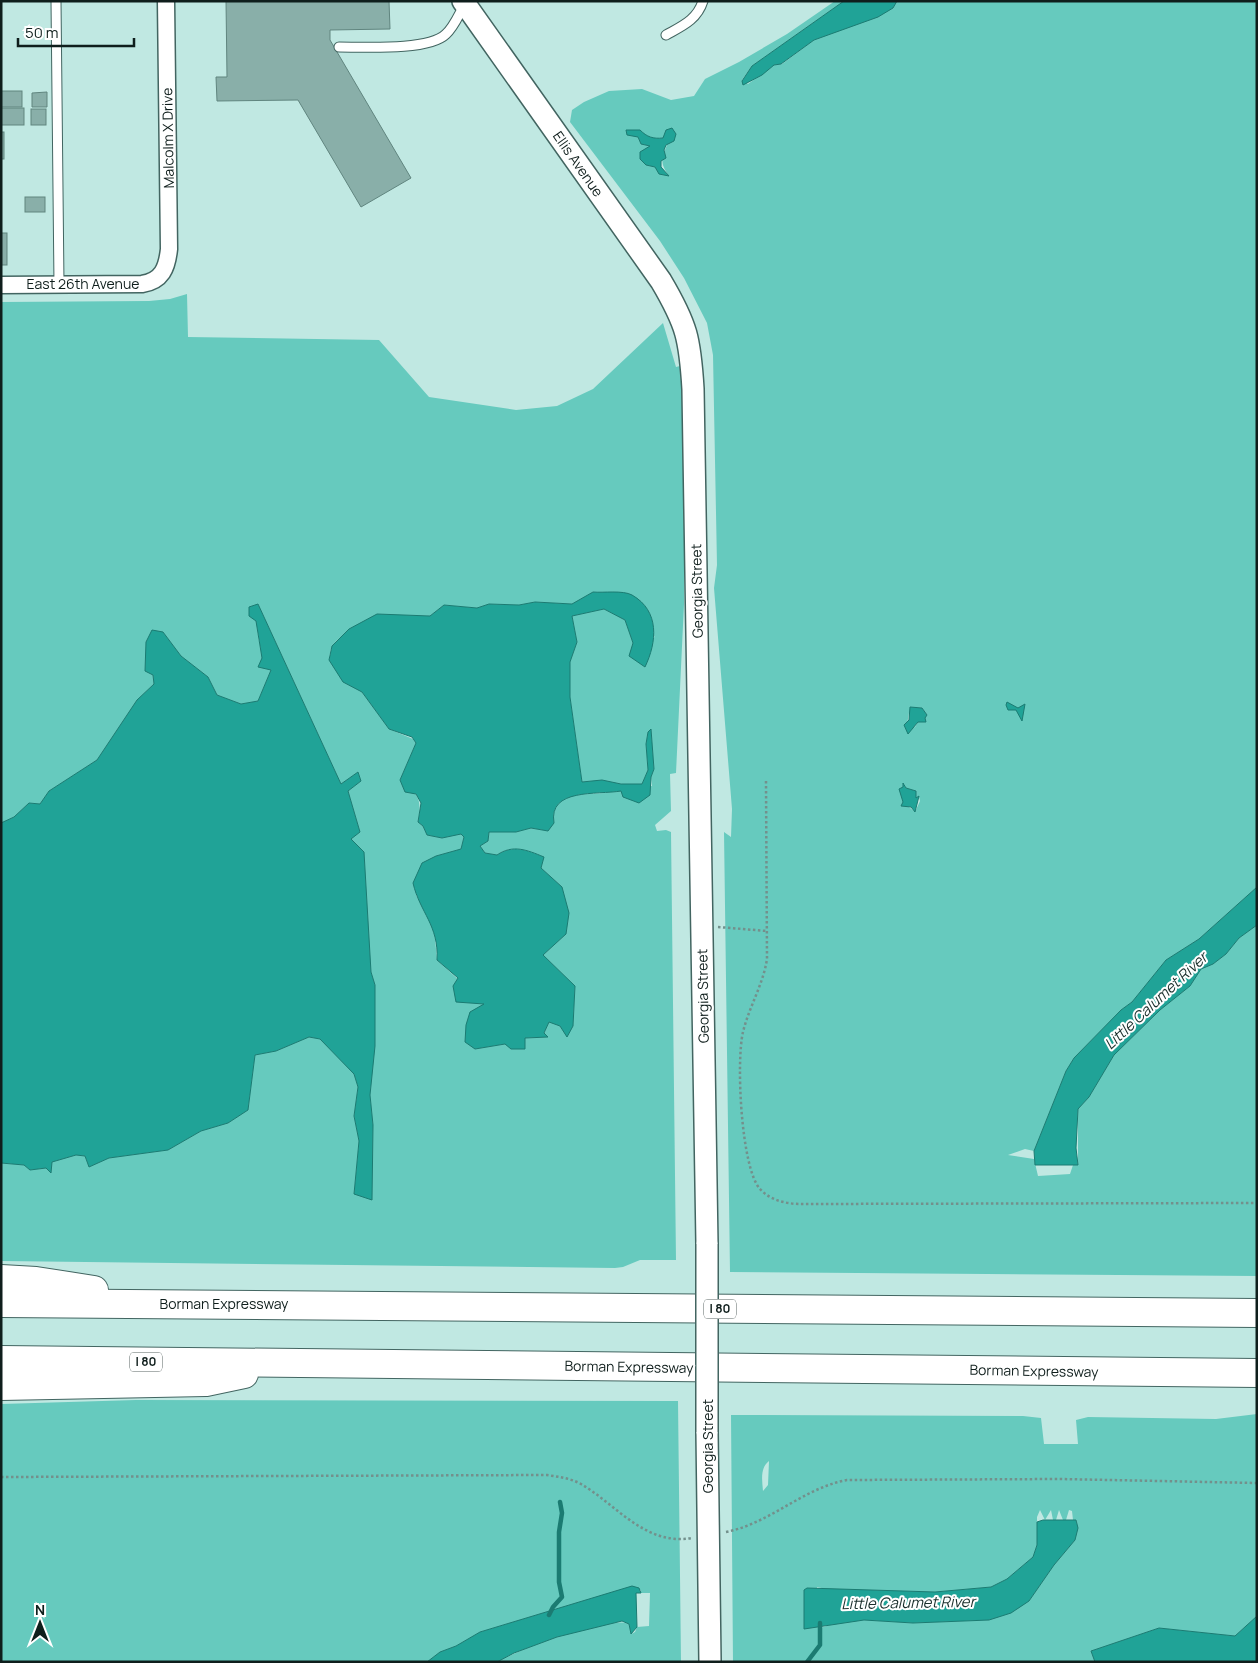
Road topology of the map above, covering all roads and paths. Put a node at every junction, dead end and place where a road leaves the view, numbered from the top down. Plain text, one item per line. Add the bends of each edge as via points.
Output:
1 (56, 1) edge
2 (166, 1) edge
3 (703, 1) edge
4 (464, 3) edge
5 (666, 35) dead end
6 (338, 47) dead end
7 (162, 274) joint
8 (1, 284) edge
9 (59, 284) junction
10 (687, 330) joint
11 (766, 781) dead end
12 (702, 927) junction
13 (767, 931) junction
14 (1257, 1203) edge
15 (1, 1280) edge
16 (1, 1303) edge
17 (184, 1304) junction
18 (1257, 1313) edge
19 (1, 1360) edge
20 (291, 1364) junction
21 (1257, 1373) edge
22 (1, 1386) edge
23 (1, 1477) edge
24 (1257, 1483) edge
25 (729, 1532) dead end
26 (659, 1536) dead end
27 (710, 1662) edge

1 - 9 lane
2 - 7 street, Malcolm X Drive via 169,249
3 - 5 lane via 696,16
4 - 6 lane via 449,31 440,39 392,47
4 - 10 street, Ellis Avenue via 662,281
7 - 9 street, East 26th Avenue via 158,279 142,284
8 - 9 street, East 26th Avenue
10 - 12 street, Georgia Street via 693,389
11 - 13 path
12 - 13 path
12 - 27 street, Georgia Street, bridge
13 - 14 path via 765,969 743,1033 740,1064 750,1171 759,1188 773,1199 802,1204
15 - 17 highway via 36,1281
16 - 17 highway, Borman Expressway / I 80
17 - 18 highway, Borman Expressway / I 80
19 - 20 highway, Borman Expressway / I 80
20 - 21 highway, Borman Expressway / I 80
20 - 22 highway via 206,1382
23 - 26 path via 548,1475 581,1484 632,1523
24 - 25 path via 1061,1478 856,1479 819,1488 765,1519

